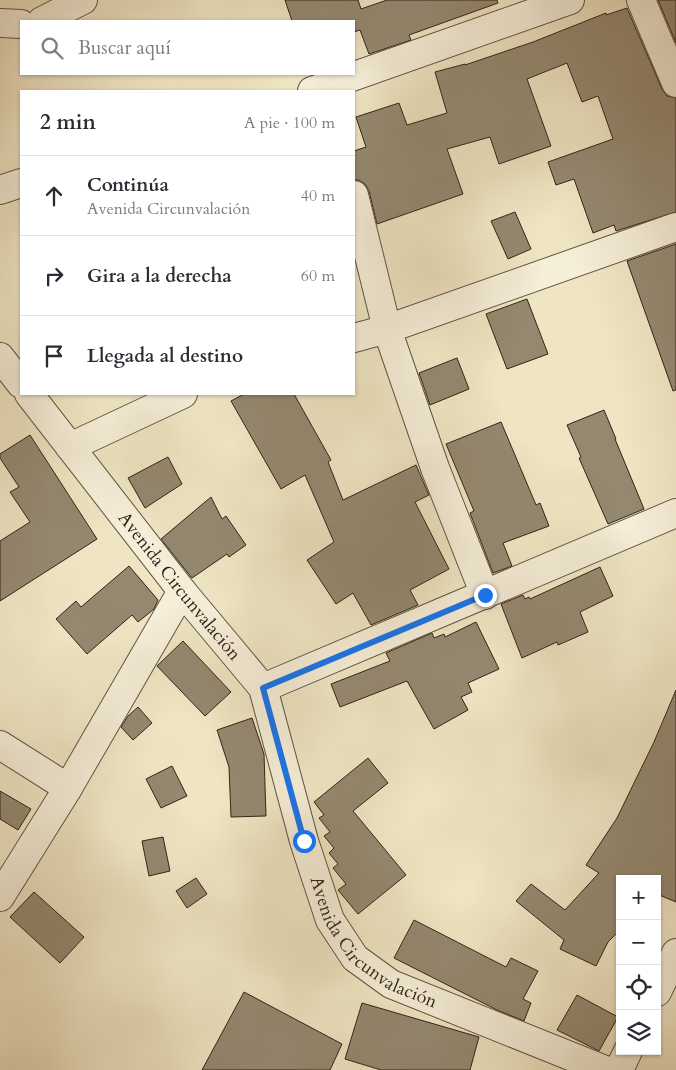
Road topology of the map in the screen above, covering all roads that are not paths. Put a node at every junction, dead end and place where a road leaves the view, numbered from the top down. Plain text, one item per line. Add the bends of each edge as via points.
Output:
1 (83, 0) edge
2 (570, 0) edge
3 (641, 0) edge
4 (44, 20) edge
5 (0, 23) edge
6 (20, 24) edge
7 (676, 84) edge
8 (322, 90) edge
9 (20, 183) edge
10 (0, 190) edge
11 (355, 199) edge
12 (676, 227) edge
13 (387, 329) junction
14 (355, 338) edge
15 (0, 357) edge
16 (20, 383) edge
17 (30, 395) edge
18 (181, 395) edge
19 (70, 447) junction
20 (676, 513) edge
21 (182, 591) junction
22 (485, 595) junction
23 (263, 688) junction
24 (0, 745) edge
25 (68, 788) junction
26 (0, 897) edge
27 (676, 954) edge
28 (661, 984) edge
29 (626, 1055) edge
30 (606, 1070) edge
31 (619, 1070) edge

1 - 4 street
2 - 8 street
3 - 7 street
5 - 6 street
9 - 10 street
11 - 13 street
12 - 13 street
13 - 14 street
13 - 22 street via 435,468
15 - 16 street
17 - 19 street, Avenida Circunvalación
18 - 19 street
19 - 21 street, Avenida Circunvalación
20 - 22 street
21 - 23 street, Avenida Circunvalación
21 - 25 street
22 - 23 street
23 - 30 street, Avenida Circunvalación via 304,841 330,920 355,958 391,984
24 - 25 street
25 - 26 street
27 - 28 street
29 - 31 street

